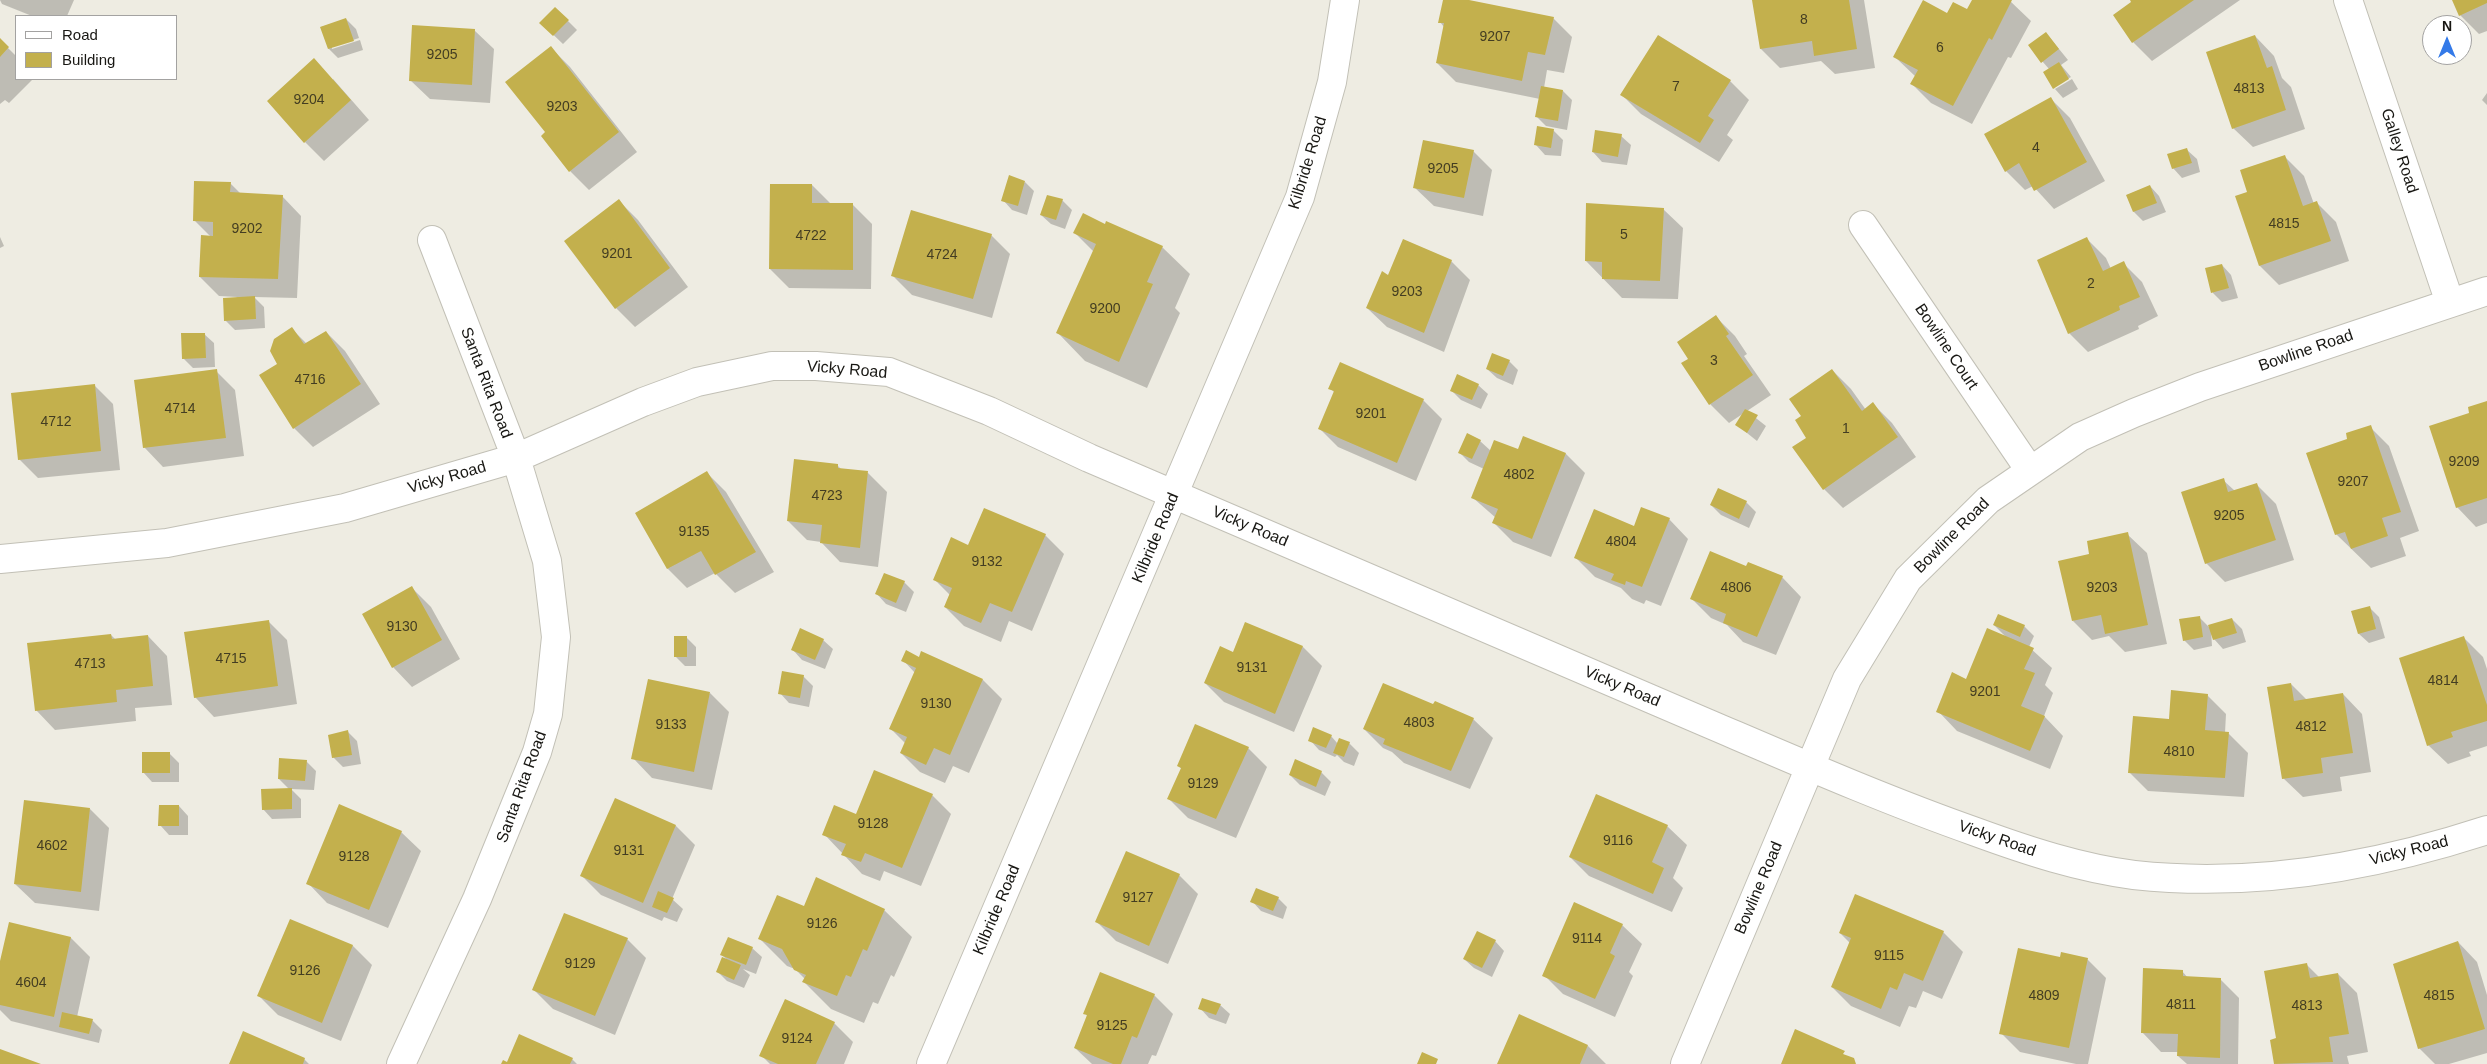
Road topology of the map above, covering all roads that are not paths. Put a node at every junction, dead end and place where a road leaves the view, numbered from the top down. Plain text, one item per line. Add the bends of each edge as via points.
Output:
1 (1345, 0) edge
2 (2348, 0) edge
3 (1863, 225) dead end
4 (432, 240) dead end
5 (2487, 291) edge
6 (2450, 303) junction
7 (516, 458) junction
8 (2029, 469) junction
9 (1174, 494) junction
10 (0, 560) edge
11 (1810, 767) junction
12 (2487, 830) edge
13 (401, 1064) edge
14 (931, 1064) edge
15 (1685, 1064) edge

1 - 9 street, Kilbride Road via 1332,82 1300,197
2 - 6 street, Galley Road
3 - 8 street, Bowline Court
4 - 7 street, Santa Rita Road
5 - 6 street, Bowline Road
6 - 8 street, Bowline Road via 2200,387 2080,437
7 - 9 street, Vicky Road via 697,382 772,366 816,366 889,372 989,411
7 - 10 street, Vicky Road via 345,508 167,543
7 - 13 street, Santa Rita Road via 547,560 556,637 548,714 523,792
8 - 11 street, Bowline Road via 1988,500 1908,579 1847,679
9 - 11 street, Vicky Road
9 - 14 street, Kilbride Road
11 - 12 street, Vicky Road via 2023,849 2080,866 2135,875 2214,880 2320,871 2426,850
11 - 15 street, Bowline Road

